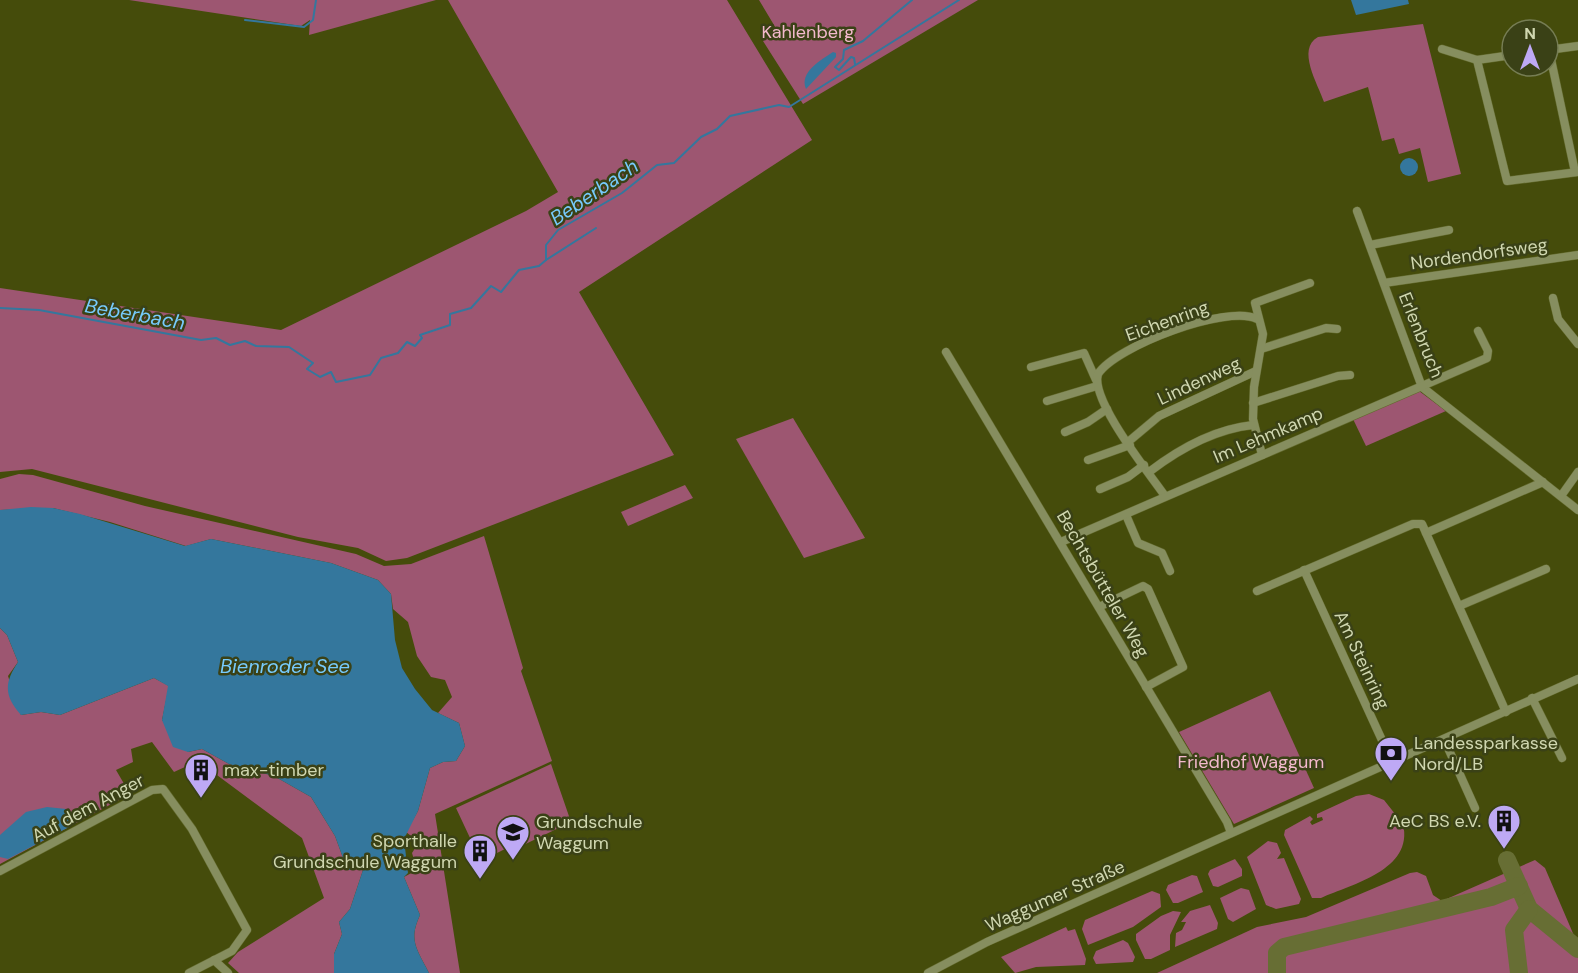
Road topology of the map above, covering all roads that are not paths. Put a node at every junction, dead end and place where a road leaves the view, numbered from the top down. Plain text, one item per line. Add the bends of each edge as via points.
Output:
1 (1578, 46) edge
2 (1560, 48) edge
3 (1442, 49) dead end
4 (1500, 57) edge
5 (1478, 60) junction
6 (1555, 78) edge
7 (1577, 172) edge
8 (1357, 211) dead end
9 (1449, 231) dead end
10 (1370, 245) junction
11 (1578, 255) edge
12 (1310, 283) dead end
13 (1384, 283) junction
14 (1553, 298) dead end
15 (1257, 319) junction
16 (1337, 329) dead end
17 (1478, 331) dead end
18 (1578, 344) edge
19 (1261, 349) junction
20 (946, 352) dead end
21 (1031, 367) dead end
22 (1256, 371) junction
23 (1350, 375) dead end
24 (1096, 383) junction
25 (1422, 387) junction
26 (1047, 401) dead end
27 (1253, 403) junction
28 (1107, 409) junction
29 (1253, 425) junction
30 (1065, 432) dead end
31 (1129, 443) junction
32 (1262, 455) junction
33 (1088, 460) dead end
34 (1146, 469) junction
35 (1578, 472) edge
36 (1543, 482) junction
37 (1100, 489) dead end
38 (1165, 496) junction
39 (1561, 496) junction
40 (1578, 510) edge
41 (1126, 514) junction
42 (1426, 533) junction
43 (1061, 542) junction
44 (1546, 569) dead end
45 (1304, 570) junction
46 (1170, 571) dead end
47 (1257, 591) dead end
48 (1459, 606) junction
49 (1099, 607) junction
50 (1578, 680) edge
51 (1146, 687) junction
52 (1533, 699) junction
53 (1506, 712) junction
54 (1444, 739) junction
55 (1562, 758) dead end
56 (1392, 762) junction
57 (1475, 808) dead end
58 (1231, 833) junction
59 (0, 870) edge
60 (214, 960) junction
61 (189, 973) edge
62 (228, 973) edge
63 (928, 973) edge

1 - 2 street
3 - 5 street
4 - 5 street
5 - 7 street via 1507,181
6 - 7 street
8 - 10 street, Erlenbruch
9 - 10 street
10 - 13 street, Erlenbruch
11 - 13 street, Nordendorfsweg
12 - 15 street via 1255,303
13 - 25 street, Erlenbruch
14 - 18 street via 1558,319
15 - 19 street via 1263,334
15 - 24 street, Eichenring via 1226,316 1167,333 1114,358 1100,370
16 - 19 street via 1326,328
17 - 25 street, Im Lehmkamp via 1488,351 1487,358
19 - 22 street
20 - 43 street, Bechtsbütteler Weg
21 - 24 street via 1084,353
22 - 27 street
22 - 31 street, Lindenweg via 1159,416
23 - 27 street
24 - 26 street
24 - 28 street
25 - 32 street, Im Lehmkamp
25 - 36 street, Erlenbruch
27 - 29 street
28 - 30 street
28 - 31 street
29 - 32 street
29 - 34 street via 1221,432
31 - 33 street
31 - 34 street
32 - 38 street, Im Lehmkamp
34 - 37 street
34 - 38 street
35 - 39 street
36 - 39 street, Erlenbruch
36 - 42 street
38 - 41 street, Im Lehmkamp
39 - 40 street, Erlenbruch
41 - 43 street, Im Lehmkamp
41 - 46 street via 1138,543 1162,553
42 - 45 street via 1422,525 1413,524
42 - 48 street
43 - 49 street, Bechtsbütteler Weg
44 - 48 street
45 - 47 street
45 - 56 street, Am Steinring
48 - 53 street
49 - 51 street, Bechtsbütteler Weg
49 - 51 street via 1143,586 1148,589 1183,667
50 - 52 street, Waggumer Straße
51 - 58 street, Bechtsbütteler Weg
52 - 53 street, Waggumer Straße
52 - 55 street
53 - 54 street, Waggumer Straße
54 - 56 street, Waggumer Straße
54 - 57 street
56 - 58 street, Waggumer Straße
58 - 63 street, Waggumer Straße via 987,942
59 - 60 street, Auf dem Anger via 152,790 163,789 192,829 247,930 232,951
60 - 61 street
60 - 62 street

